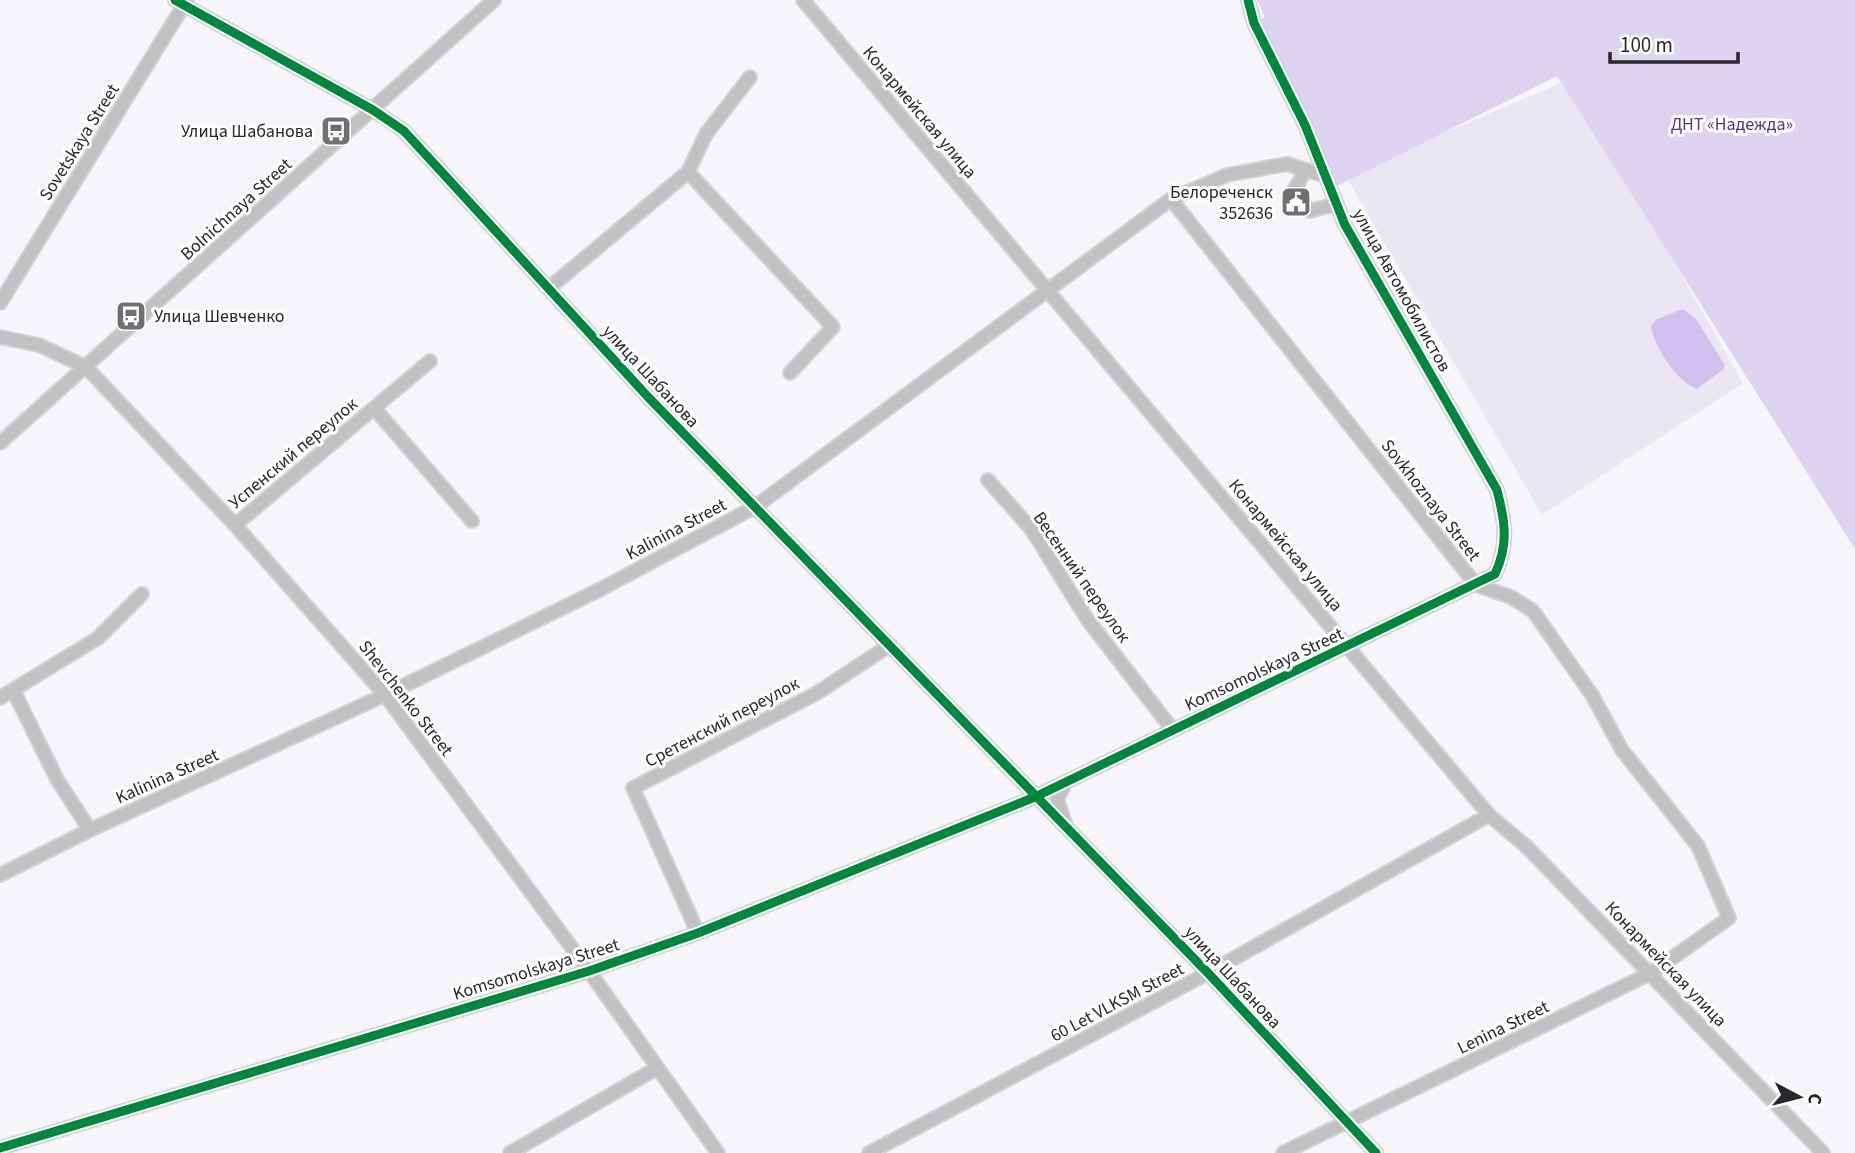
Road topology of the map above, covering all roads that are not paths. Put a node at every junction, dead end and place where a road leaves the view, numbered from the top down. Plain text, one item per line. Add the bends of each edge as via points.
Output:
1 (494, 0) edge
2 (803, 0) edge
3 (1248, 0) edge
4 (182, 1) edge
5 (750, 77) dead end
6 (373, 110) junction
7 (1305, 171) junction
8 (688, 172) junction
9 (1326, 176) junction
10 (1171, 199) junction
11 (1337, 204) junction
12 (549, 288) junction
13 (1048, 290) junction
14 (0, 303) edge
15 (0, 337) edge
16 (430, 362) dead end
17 (86, 367) junction
18 (790, 373) dead end
19 (374, 408) junction
20 (0, 443) edge
21 (988, 480) dead end
22 (755, 507) junction
23 (472, 521) dead end
24 (235, 525) junction
25 (1476, 585) junction
26 (142, 594) dead end
27 (890, 645) junction
28 (1349, 647) junction
29 (13, 691) junction
30 (385, 695) junction
31 (0, 698) edge
32 (1172, 729) junction
33 (1066, 781) junction
34 (1035, 797) junction
35 (1489, 815) junction
36 (1065, 825) junction
37 (90, 830) junction
38 (0, 875) edge
39 (1729, 918) joint
40 (698, 933) junction
41 (589, 971) junction
42 (1208, 973) junction
43 (1651, 973) junction
44 (657, 1068) junction
45 (1348, 1124) junction
46 (0, 1147) edge
47 (510, 1153) edge
48 (718, 1153) edge
49 (869, 1153) edge
50 (1283, 1153) edge
51 (1376, 1153) edge
52 (1824, 1153) edge

1 - 6 street, Bolnichnaya Street
2 - 13 street, Конармейская улица
3 - 9 street, улица Автомобилистов via 1254,23
4 - 6 street, улица Шабанова
4 - 14 street, Sovetskaya Street
5 - 8 street via 706,134
6 - 12 street, улица Шабанова via 404,131
6 - 17 street, Bolnichnaya Street
7 - 9 street, Kalinina Street
7 - 10 street, Kalinina Street via 1287,164 1227,175
7 - 11 street via 1293,192 1310,211
8 - 12 street
8 - 18 street via 833,327
9 - 11 street, улица Автомобилистов
10 - 13 street, Kalinina Street
10 - 25 street, Sovkhoznaya Street
11 - 25 street, улица Автомобилистов via 1497,490 1506,521 1506,543 1495,574
12 - 22 street, улица Шабанова
13 - 22 street, Kalinina Street
13 - 28 street, Конармейская улица
15 - 17 street, Shevchenko Street via 39,345
16 - 19 street, Успенский переулок
17 - 20 street, Bolnichnaya Street
17 - 24 street, Shevchenko Street
19 - 23 street, Успенский переулок
19 - 24 street, Успенский переулок
21 - 32 street, Весенний переулок via 1032,530 1087,619
22 - 27 street, улица Шабанова
22 - 30 street, Kalinina Street
24 - 30 street, Shevchenko Street
25 - 28 street, Komsomolskaya Street
25 - 39 street, Sovkhoznaya Street via 1511,597 1533,611 1592,695 1622,750 1698,845
26 - 29 street via 98,638
27 - 34 street, улица Шабанова
27 - 40 street, Сретенский переулок via 817,693 633,788
28 - 32 street, Komsomolskaya Street
28 - 35 street, Конармейская улица
29 - 31 street
29 - 37 street via 58,780
30 - 37 street, Kalinina Street
30 - 41 street, Shevchenko Street
32 - 33 street, Komsomolskaya Street
33 - 34 street, Komsomolskaya Street
33 - 36 street, улица Шабанова via 1057,799
34 - 36 street, улица Шабанова
34 - 40 street, Komsomolskaya Street
35 - 42 street, 60 Let VLKSM Street
35 - 43 street, Конармейская улица via 1527,847
36 - 42 street, улица Шабанова
37 - 38 street, Kalinina Street
39 - 43 street, Lenina Street
40 - 41 street, Komsomolskaya Street
41 - 44 street, Shevchenko Street
41 - 46 street, Komsomolskaya Street
42 - 45 street, улица Шабанова
42 - 49 street, 60 Let VLKSM Street
43 - 45 street, Lenina Street
43 - 52 street, Конармейская улица
44 - 47 street
44 - 48 street, Shevchenko Street
45 - 50 street, Lenina Street
45 - 51 street, улица Шабанова

